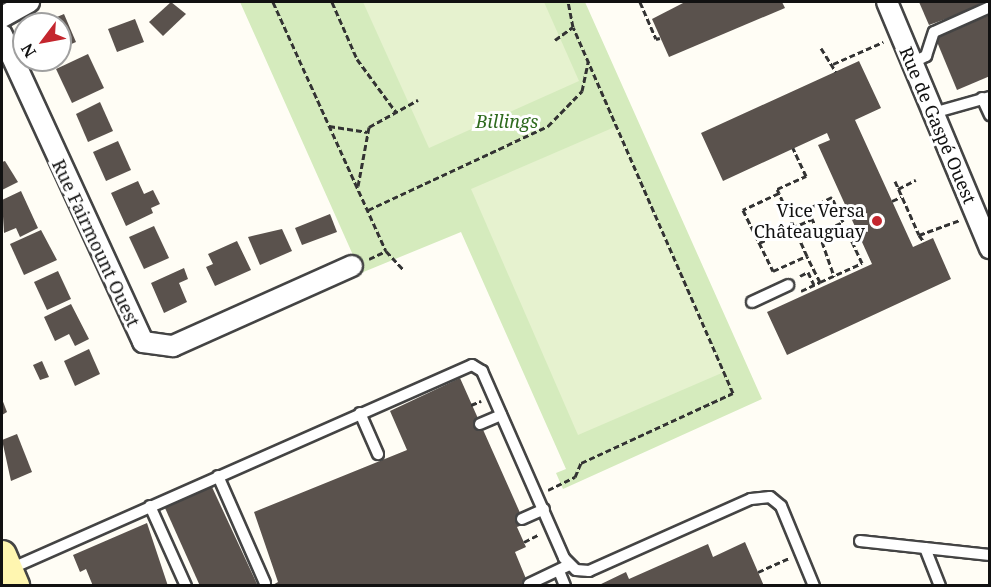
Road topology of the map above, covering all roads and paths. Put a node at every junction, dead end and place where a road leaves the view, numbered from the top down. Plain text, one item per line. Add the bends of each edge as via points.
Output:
1 (29, 2) edge
2 (273, 2) edge
3 (332, 2) edge
4 (567, 2) edge
5 (640, 2) edge
6 (886, 2) edge
7 (990, 7) edge
8 (2, 17) edge
9 (573, 27) junction
10 (2, 34) edge
11 (660, 38) dead end
12 (555, 40) dead end
13 (887, 40) dead end
14 (821, 48) dead end
15 (588, 60) junction
16 (912, 63) junction
17 (833, 64) junction
18 (836, 72) dead end
19 (986, 98) edge
20 (418, 100) dead end
21 (396, 112) junction
22 (933, 113) junction
23 (990, 116) edge
24 (329, 126) junction
25 (368, 132) junction
26 (793, 148) dead end
27 (916, 180) dead end
28 (895, 181) dead end
29 (358, 188) junction
30 (898, 189) junction
31 (779, 194) junction
32 (902, 197) junction
33 (892, 201) dead end
34 (845, 205) dead end
35 (837, 208) junction
36 (368, 210) junction
37 (812, 219) junction
38 (961, 219) dead end
39 (843, 222) junction
40 (794, 227) junction
41 (819, 234) junction
42 (919, 235) junction
43 (924, 242) dead end
44 (759, 243) junction
45 (990, 248) edge
46 (386, 251) junction
47 (807, 256) junction
48 (359, 263) joint
49 (403, 269) dead end
50 (800, 276) dead end
51 (834, 276) junction
52 (820, 282) junction
53 (814, 285) junction
54 (791, 289) joint
55 (752, 302) dead end
56 (485, 399) dead end
57 (471, 405) dead end
58 (360, 412) junction
59 (501, 415) junction
60 (480, 424) dead end
61 (378, 454) dead end
62 (218, 476) junction
63 (560, 484) dead end
64 (150, 506) junction
65 (544, 509) junction
66 (522, 519) dead end
67 (542, 527) dead end
68 (860, 541) dead end
69 (524, 542) dead end
70 (925, 548) junction
71 (990, 555) edge
72 (778, 563) dead end
73 (569, 565) junction
74 (8, 570) edge
75 (559, 571) junction
76 (758, 572) dead end
77 (265, 583) dead end
78 (186, 585) edge
79 (529, 585) edge
80 (565, 585) edge
81 (814, 585) edge
82 (940, 585) edge

1 - 8 street
2 - 24 path
3 - 21 path via 357,59
4 - 9 path
5 - 11 path via 656,39
6 - 16 street, Rue de Gaspé Ouest
7 - 16 lane via 934,32 926,56
9 - 12 path
9 - 15 path
10 - 48 street, Rue Fairmount Ouest via 143,342 173,346
13 - 17 path
14 - 17 path
15 - 36 path via 582,92 548,126
15 - 63 path via 733,393 581,463 575,477
16 - 22 street, Rue de Gaspé Ouest
17 - 18 path
19 - 22 lane
19 - 23 lane
20 - 21 path
21 - 25 path
22 - 45 street, Rue de Gaspé Ouest
24 - 25 path
24 - 29 path
25 - 29 path
26 - 31 path via 806,176 777,189
27 - 30 path
28 - 30 path
29 - 36 path
30 - 32 path
31 - 40 path
31 - 44 path via 743,210
32 - 33 path
32 - 42 path
34 - 35 path
35 - 37 path via 832,197 807,209
35 - 39 path
36 - 46 path
37 - 40 path
37 - 41 path
38 - 42 path
39 - 41 path
39 - 51 path via 862,263
40 - 44 path
40 - 47 path
41 - 51 path
42 - 43 path
44 - 47 path via 772,271
46 - 48 path
46 - 49 path
47 - 52 path
50 - 53 path via 808,272
51 - 52 path
52 - 53 path
53 - 54 path
54 - 55 lane
56 - 57 path
58 - 59 lane via 472,365 482,371
58 - 61 lane
58 - 62 lane
59 - 60 lane
59 - 65 lane
62 - 64 lane
62 - 77 lane
64 - 74 lane
64 - 78 lane
65 - 66 lane
65 - 73 lane
67 - 69 path
68 - 70 lane
70 - 71 lane
70 - 82 lane
72 - 76 path
73 - 75 lane
73 - 81 lane via 590,571 751,499 770,497 781,506
75 - 79 lane
75 - 80 lane

